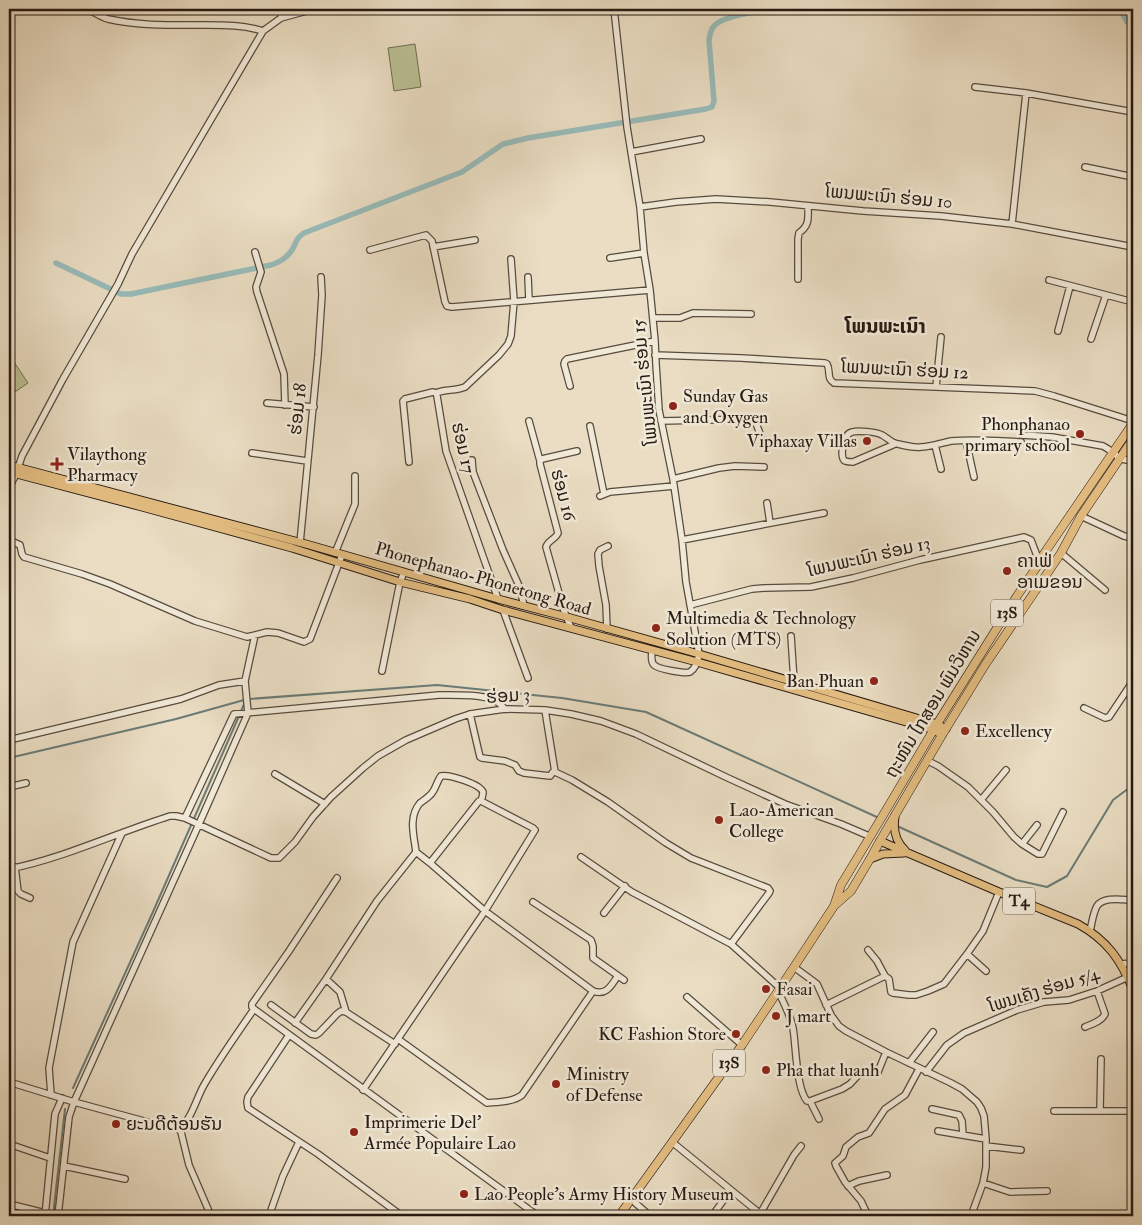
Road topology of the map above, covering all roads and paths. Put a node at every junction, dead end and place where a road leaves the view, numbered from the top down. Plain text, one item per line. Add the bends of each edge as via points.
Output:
1 (87, 9) edge
2 (282, 9) edge
3 (314, 9) edge
4 (614, 9) edge
5 (281, 18) junction
6 (263, 31) junction
7 (975, 87) dead end
8 (1026, 92) junction
9 (1133, 112) edge
10 (701, 139) dead end
11 (630, 152) junction
12 (1085, 167) dead end
13 (1133, 177) edge
14 (808, 206) junction
15 (640, 207) junction
16 (1012, 224) junction
17 (475, 240) dead end
18 (433, 247) junction
19 (1133, 247) edge
20 (370, 250) dead end
21 (256, 252) dead end
22 (644, 253) junction
23 (610, 258) dead end
24 (511, 259) dead end
25 (528, 277) dead end
26 (321, 278) dead end
27 (798, 279) dead end
28 (1049, 280) dead end
29 (1070, 286) junction
30 (650, 290) junction
31 (1106, 295) junction
32 (529, 300) junction
33 (514, 301) junction
34 (1133, 302) edge
35 (752, 314) dead end
36 (653, 318) junction
37 (1058, 331) dead end
38 (941, 337) dead end
39 (655, 340) junction
40 (1091, 340) dead end
41 (656, 355) junction
42 (570, 386) dead end
43 (936, 387) junction
44 (436, 393) junction
45 (267, 403) dead end
46 (285, 405) junction
47 (314, 407) junction
48 (529, 420) dead end
49 (661, 420) junction
50 (1133, 422) edge
51 (590, 426) dead end
52 (1022, 435) dead end
53 (761, 436) dead end
54 (966, 440) junction
55 (1133, 440) edge
56 (1021, 442) dead end
57 (895, 444) junction
58 (936, 445) junction
59 (577, 451) dead end
60 (1113, 452) junction
61 (252, 453) dead end
62 (1121, 459) junction
63 (472, 460) dead end
64 (307, 461) junction
65 (540, 461) junction
66 (1133, 461) edge
67 (409, 462) dead end
68 (9, 465) edge
69 (764, 467) dead end
70 (941, 469) dead end
71 (14, 471) edge
72 (355, 476) dead end
73 (974, 477) dead end
74 (673, 478) junction
75 (674, 486) junction
76 (9, 488) edge
77 (767, 502) dead end
78 (824, 513) dead end
79 (1081, 516) junction
80 (770, 523) junction
81 (1133, 538) edge
82 (9, 540) edge
83 (682, 540) junction
84 (300, 543) junction
85 (608, 546) dead end
86 (1061, 553) junction
87 (339, 556) junction
88 (1039, 561) junction
89 (404, 572) junction
90 (400, 582) junction
91 (1105, 590) dead end
92 (471, 595) junction
93 (498, 599) junction
94 (690, 605) junction
95 (524, 606) junction
96 (503, 610) junction
97 (567, 617) junction
98 (571, 628) junction
99 (607, 629) junction
100 (255, 635) junction
101 (791, 636) dead end
102 (652, 650) junction
103 (699, 654) junction
104 (697, 662) junction
105 (382, 671) dead end
106 (528, 678) dead end
107 (794, 681) junction
108 (1133, 681) edge
109 (245, 683) junction
110 (1084, 708) dead end
111 (505, 709) junction
112 (544, 710) junction
113 (246, 711) junction
114 (470, 714) junction
115 (936, 727) junction
116 (944, 732) junction
117 (9, 740) edge
118 (928, 760) junction
119 (1006, 770) dead end
120 (555, 772) junction
121 (275, 774) dead end
122 (26, 783) dead end
123 (9, 787) edge
124 (981, 800) junction
125 (481, 801) junction
126 (325, 804) junction
127 (1063, 812) dead end
128 (896, 814) junction
129 (185, 818) junction
130 (198, 823) junction
131 (1037, 825) dead end
132 (122, 833) junction
133 (869, 836) junction
134 (880, 841) junction
135 (1022, 844) junction
136 (416, 852) junction
137 (909, 854) junction
138 (581, 857) dead end
139 (870, 859) junction
140 (430, 863) junction
141 (12, 868) edge
142 (337, 878) dead end
143 (625, 886) junction
144 (999, 892) junction
145 (30, 898) dead end
146 (1133, 900) edge
147 (533, 902) dead end
148 (834, 906) junction
149 (485, 911) junction
150 (604, 913) dead end
151 (1090, 931) junction
152 (731, 944) junction
153 (868, 950) dead end
154 (967, 954) junction
155 (1133, 963) edge
156 (1121, 964) junction
157 (794, 967) junction
158 (986, 971) dead end
159 (617, 976) junction
160 (885, 976) junction
161 (1128, 977) junction
162 (326, 979) junction
163 (624, 980) dead end
164 (779, 990) junction
165 (1133, 990) edge
166 (594, 991) junction
167 (1097, 991) junction
168 (687, 997) dead end
169 (271, 1005) dead end
170 (826, 1005) junction
171 (254, 1009) junction
172 (346, 1012) junction
173 (296, 1023) junction
174 (1085, 1026) dead end
175 (933, 1032) dead end
176 (289, 1035) junction
177 (396, 1042) junction
178 (742, 1045) junction
179 (886, 1052) junction
180 (1102, 1059) dead end
181 (908, 1063) junction
182 (919, 1069) junction
183 (926, 1072) junction
184 (9, 1082) edge
185 (364, 1090) junction
186 (51, 1095) junction
187 (62, 1098) junction
188 (810, 1100) junction
189 (74, 1102) junction
190 (932, 1109) dead end
191 (1054, 1111) dead end
192 (1133, 1111) edge
193 (1100, 1112) junction
194 (819, 1119) dead end
195 (179, 1129) junction
196 (938, 1130) dead end
197 (963, 1135) junction
198 (986, 1139) junction
199 (299, 1142) junction
200 (672, 1142) junction
201 (9, 1144) edge
202 (801, 1146) dead end
203 (986, 1146) junction
204 (1021, 1150) dead end
205 (50, 1158) junction
206 (64, 1166) junction
207 (887, 1175) dead end
208 (126, 1179) dead end
209 (983, 1183) junction
210 (848, 1186) junction
211 (731, 1190) junction
212 (1046, 1192) dead end
213 (631, 1199) junction
214 (9, 1204) edge
215 (45, 1214) edge
216 (761, 1215) edge
217 (58, 1216) edge
218 (211, 1216) edge
219 (269, 1216) edge
220 (402, 1216) edge
221 (538, 1216) edge
222 (619, 1216) edge
223 (650, 1216) edge
224 (712, 1216) edge
225 (868, 1216) edge
226 (971, 1216) edge

1 - 6 street via 108,19 131,22 228,25
2 - 5 street
3 - 5 street
4 - 11 street, ໂພນພະເນົາ ຮ່ອມ 15
5 - 6 street
6 - 71 street via 132,254
7 - 8 street
8 - 9 street
8 - 16 street
10 - 11 street
11 - 15 street, ໂພນພະເນົາ ຮ່ອມ 15
12 - 13 street
14 - 15 street, ໂພນພະເນົາ ຮ່ອມ 10 via 716,199
14 - 16 street, ໂພນພະເນົາ ຮ່ອມ 10
14 - 27 street via 808,225 799,233 798,239
15 - 22 street, ໂພນພະເນົາ ຮ່ອມ 15
16 - 19 street, ໂພນພະເນົາ ຮ່ອມ 10
17 - 18 street
18 - 20 street via 426,235
18 - 33 street via 447,306
21 - 46 street via 261,272 256,287 284,374
22 - 23 street
22 - 30 street, ໂພນພະເນົາ ຮ່ອມ 15
24 - 33 street
25 - 32 street
26 - 47 street, ຮ່ອມ 18
28 - 29 street
29 - 31 street
29 - 37 street
30 - 32 street
30 - 36 street, ໂພນພະເນົາ ຮ່ອມ 15
31 - 34 street
31 - 40 street
32 - 33 street
33 - 44 street via 511,336 499,355 465,387
35 - 36 street via 693,313 680,318
36 - 39 street, ໂພນພະເນົາ ຮ່ອມ 15
38 - 43 street
39 - 41 street, ໂພນພະເນົາ ຮ່ອມ 15
39 - 42 street via 567,359 564,364
41 - 43 street, ໂພນພະເນົາ ຮ່ອມ 12 via 825,363 828,376 834,383
41 - 49 street, ໂພນພະເນົາ ຮ່ອມ 15
43 - 50 street, ໂພນພະເນົາ ຮ່ອມ 12 via 1035,391
44 - 67 street via 403,401
44 - 93 street, ຮ່ອມ 17 via 446,451
45 - 46 street
46 - 47 street
47 - 64 street, ຮ່ອມ 18
48 - 65 street
49 - 53 street via 752,419
49 - 74 street, ໂພນພະເນົາ ຮ່ອມ 15
50 - 60 highway, ຖະໜົນ ໄກສອນ ພົມວິຫານ / 13S
51 - 75 street via 602,495
52 - 60 street via 1103,446
54 - 56 street
54 - 58 street
54 - 73 street
55 - 62 highway, ຖະໜົນ ໄກສອນ ພົມວິຫານ / 13S
57 - 57 street via 882,434 852,432 844,440 842,457 853,462
57 - 58 street via 922,448
58 - 70 street
59 - 65 street, ຮ່ອມ 16
60 - 62 street
60 - 88 highway, ຖະໜົນ ໄກສອນ ພົມວິຫານ / 13S
61 - 64 street
62 - 66 street
62 - 79 highway, ຖະໜົນ ໄກສອນ ພົມວິຫານ / 13S
63 - 95 street via 473,472 520,588
64 - 84 street, ຮ່ອມ 18
65 - 97 street, ຮ່ອມ 16 via 558,534 546,547
68 - 71 main road, Phonephanao-Phonetong Road
69 - 74 street via 735,466
71 - 76 street
71 - 84 main road, Phonephanao-Phonetong Road
71 - 87 main road, Phonephanao-Phonetong Road
72 - 87 street via 355,504
74 - 75 street, ໂພນພະເນົາ ຮ່ອມ 15
75 - 83 street, ໂພນພະເນົາ ຮ່ອມ 15
77 - 80 street
78 - 80 street
79 - 81 street
79 - 86 highway, ຖະໜົນ ໄກສອນ ພົມວິຫານ / 13S
80 - 83 street
82 - 100 street via 20,545 24,557 110,584 195,621 247,637
83 - 94 street, ໂພນພະເນົາ ຮ່ອມ 15
84 - 87 main road, Phonephanao-Phonetong Road
85 - 99 street via 598,554
86 - 91 street
86 - 116 highway, ຖະໜົນ ໄກສອນ ພົມວິຫານ / 13S
87 - 89 main road, Phonephanao-Phonetong Road
87 - 90 main road, Phonephanao-Phonetong Road
87 - 100 street via 309,640 301,642 268,632
88 - 94 street, ໂພນພະເນົາ ຮ່ອມ 13 via 1031,540 1024,537 845,580 811,586 764,588
88 - 115 highway, ຖະໜົນ ໄກສອນ ພົມວິຫານ / 13S
89 - 90 street
89 - 92 main road, Phonephanao-Phonetong Road
90 - 92 main road, Phonephanao-Phonetong Road
90 - 105 street
92 - 93 main road, Phonephanao-Phonetong Road
92 - 96 main road, Phonephanao-Phonetong Road
93 - 95 main road, Phonephanao-Phonetong Road
94 - 103 street, ໂພນພະເນົາ ຮ່ອມ 15
95 - 97 main road, Phonephanao-Phonetong Road
96 - 98 main road, Phonephanao-Phonetong Road
96 - 106 street
97 - 98 street, ຮ່ອມ 16
97 - 99 main road, Phonephanao-Phonetong Road
98 - 102 main road, Phonephanao-Phonetong Road
99 - 103 main road, Phonephanao-Phonetong Road
100 - 109 street
101 - 107 street
102 - 104 main road, Phonephanao-Phonetong Road
102 - 104 street via 653,664 657,667 688,673
103 - 104 street, ໂພນພະເນົາ ຮ່ອມ 15
103 - 107 main road, Phonephanao-Phonetong Road
104 - 115 main road, Phonephanao-Phonetong Road
107 - 115 main road, Phonephanao-Phonetong Road
108 - 110 street via 1109,717
109 - 113 street
109 - 117 street via 219,685 181,699
111 - 112 street, ຮ່ອມ 3
111 - 113 street via 489,698 439,695
111 - 114 street, ຮ່ອມ 3
112 - 120 street
112 - 133 street, ຮ່ອມ 3 via 601,721 636,734 785,804
113 - 129 street via 232,716
113 - 130 street
114 - 120 street via 480,757 505,761 524,773 550,776
114 - 126 street, ຮ່ອມ 3 via 406,740 378,756
115 - 116 main road, Phonephanao-Phonetong Road
115 - 133 highway, ຖະໜົນ ໄກສອນ ພົມວິຫານ / 13S
116 - 118 highway, ຖະໜົນ ໄກສອນ ພົມວິຫານ / 13S
118 - 124 street
118 - 128 highway, ຖະໜົນ ໄກສອນ ພົມວິຫານ / 13S
119 - 124 street
120 - 152 street via 608,802 691,858 768,888 770,893
121 - 126 street
122 - 123 street
124 - 135 street
125 - 136 street via 483,795 479,787 451,776 441,776 416,810 413,833
125 - 140 street
125 - 149 street via 535,830
126 - 130 street, ຮ່ອມ 3 via 279,858 271,858
127 - 135 street via 1042,854
128 - 134 highway, ຖະໜົນ ໄກສອນ ພົມວິຫານ / 13S
128 - 137 main road via 895,836
129 - 130 street, ຮ່ອມ 3
129 - 132 street via 170,816
130 - 189 street
131 - 135 street
132 - 141 street
132 - 186 street via 75,936 49,1068
133 - 134 highway
133 - 148 highway, ຖະໜົນ ໄກສອນ ພົມວິຫານ / 13S via 841,885
134 - 137 main road, T4
134 - 139 highway, ຖະໜົນ ໄກສອນ ພົມວິຫານ / 13S
136 - 140 street
136 - 162 street via 377,901
137 - 139 main road via 883,854
137 - 144 main road, T4
138 - 143 street
139 - 148 highway, ຖະໜົນ ໄກສອນ ພົມວິຫານ / 13S via 851,891
140 - 149 street
141 - 145 street via 18,891
142 - 171 street via 252,1004
143 - 150 street
143 - 152 street
144 - 151 main road, T4
144 - 154 street via 983,931
146 - 151 street via 1101,903 1095,911
147 - 159 street via 590,940 593,958
148 - 157 highway, ຖະໜົນ ໄກສອນ ພົມວິຫານ / 13S
149 - 166 street
149 - 177 street
151 - 156 main road, T4
152 - 164 street
153 - 160 street
154 - 158 street
154 - 160 street via 944,984 916,995 891,992
155 - 156 street
156 - 161 main road, T4
157 - 164 highway, ຖະໜົນ ໄກສອນ ພົມວິຫານ / 13S
157 - 170 street via 815,981
159 - 163 street
159 - 166 street via 607,990
160 - 170 street
161 - 165 main road, T4
161 - 167 street, ໂພນເຄັງ ຮ່ອມ 5/4
162 - 172 street via 340,992
162 - 173 street
164 - 178 highway, ຖະໜົນ ໄກສອນ ພົມວິຫານ / 13S
164 - 188 street via 793,1026 804,1098
166 - 177 street via 519,1098 488,1102
167 - 174 street via 1105,1014
167 - 183 street, ໂພນເຄັງ ຮ່ອມ 5/4 via 1017,1010 964,1033 947,1045
168 - 178 street
169 - 173 street
170 - 179 street via 839,1026
171 - 176 street
171 - 195 street
172 - 173 street via 337,1014 316,1035
172 - 177 street
175 - 181 street
176 - 185 street
176 - 199 street via 248,1097 247,1104 249,1110
177 - 185 street
178 - 200 highway, ຖະໜົນ ໄກສອນ ພົມວິຫານ / 13S
179 - 181 street
179 - 188 street via 877,1073 863,1070 842,1089
180 - 193 street
181 - 182 street
182 - 183 street
182 - 210 street via 905,1095 885,1109 869,1133 846,1147 836,1162
183 - 198 street via 962,1089 977,1102 984,1116
184 - 186 street
185 - 221 street
186 - 187 street
187 - 189 street
187 - 205 street via 56,1114
188 - 194 street
189 - 195 street
189 - 206 street
190 - 197 street via 959,1114
191 - 193 street
192 - 193 street
195 - 218 street via 189,1165
196 - 197 street
197 - 198 street
198 - 203 street
199 - 219 street
199 - 220 street
200 - 211 street
200 - 213 highway, ຖະໜົນ ໄກສອນ ພົມວິຫານ / 13S
201 - 205 street
202 - 216 street
203 - 204 street
203 - 209 street
205 - 215 street
206 - 208 street
206 - 217 street
207 - 210 street
209 - 212 street via 1010,1192
209 - 226 street
210 - 225 street
211 - 216 street
211 - 224 street
213 - 222 highway, ຖະໜົນ ໄກສອນ ພົມວິຫານ / 13S
213 - 223 street
214 - 215 street

